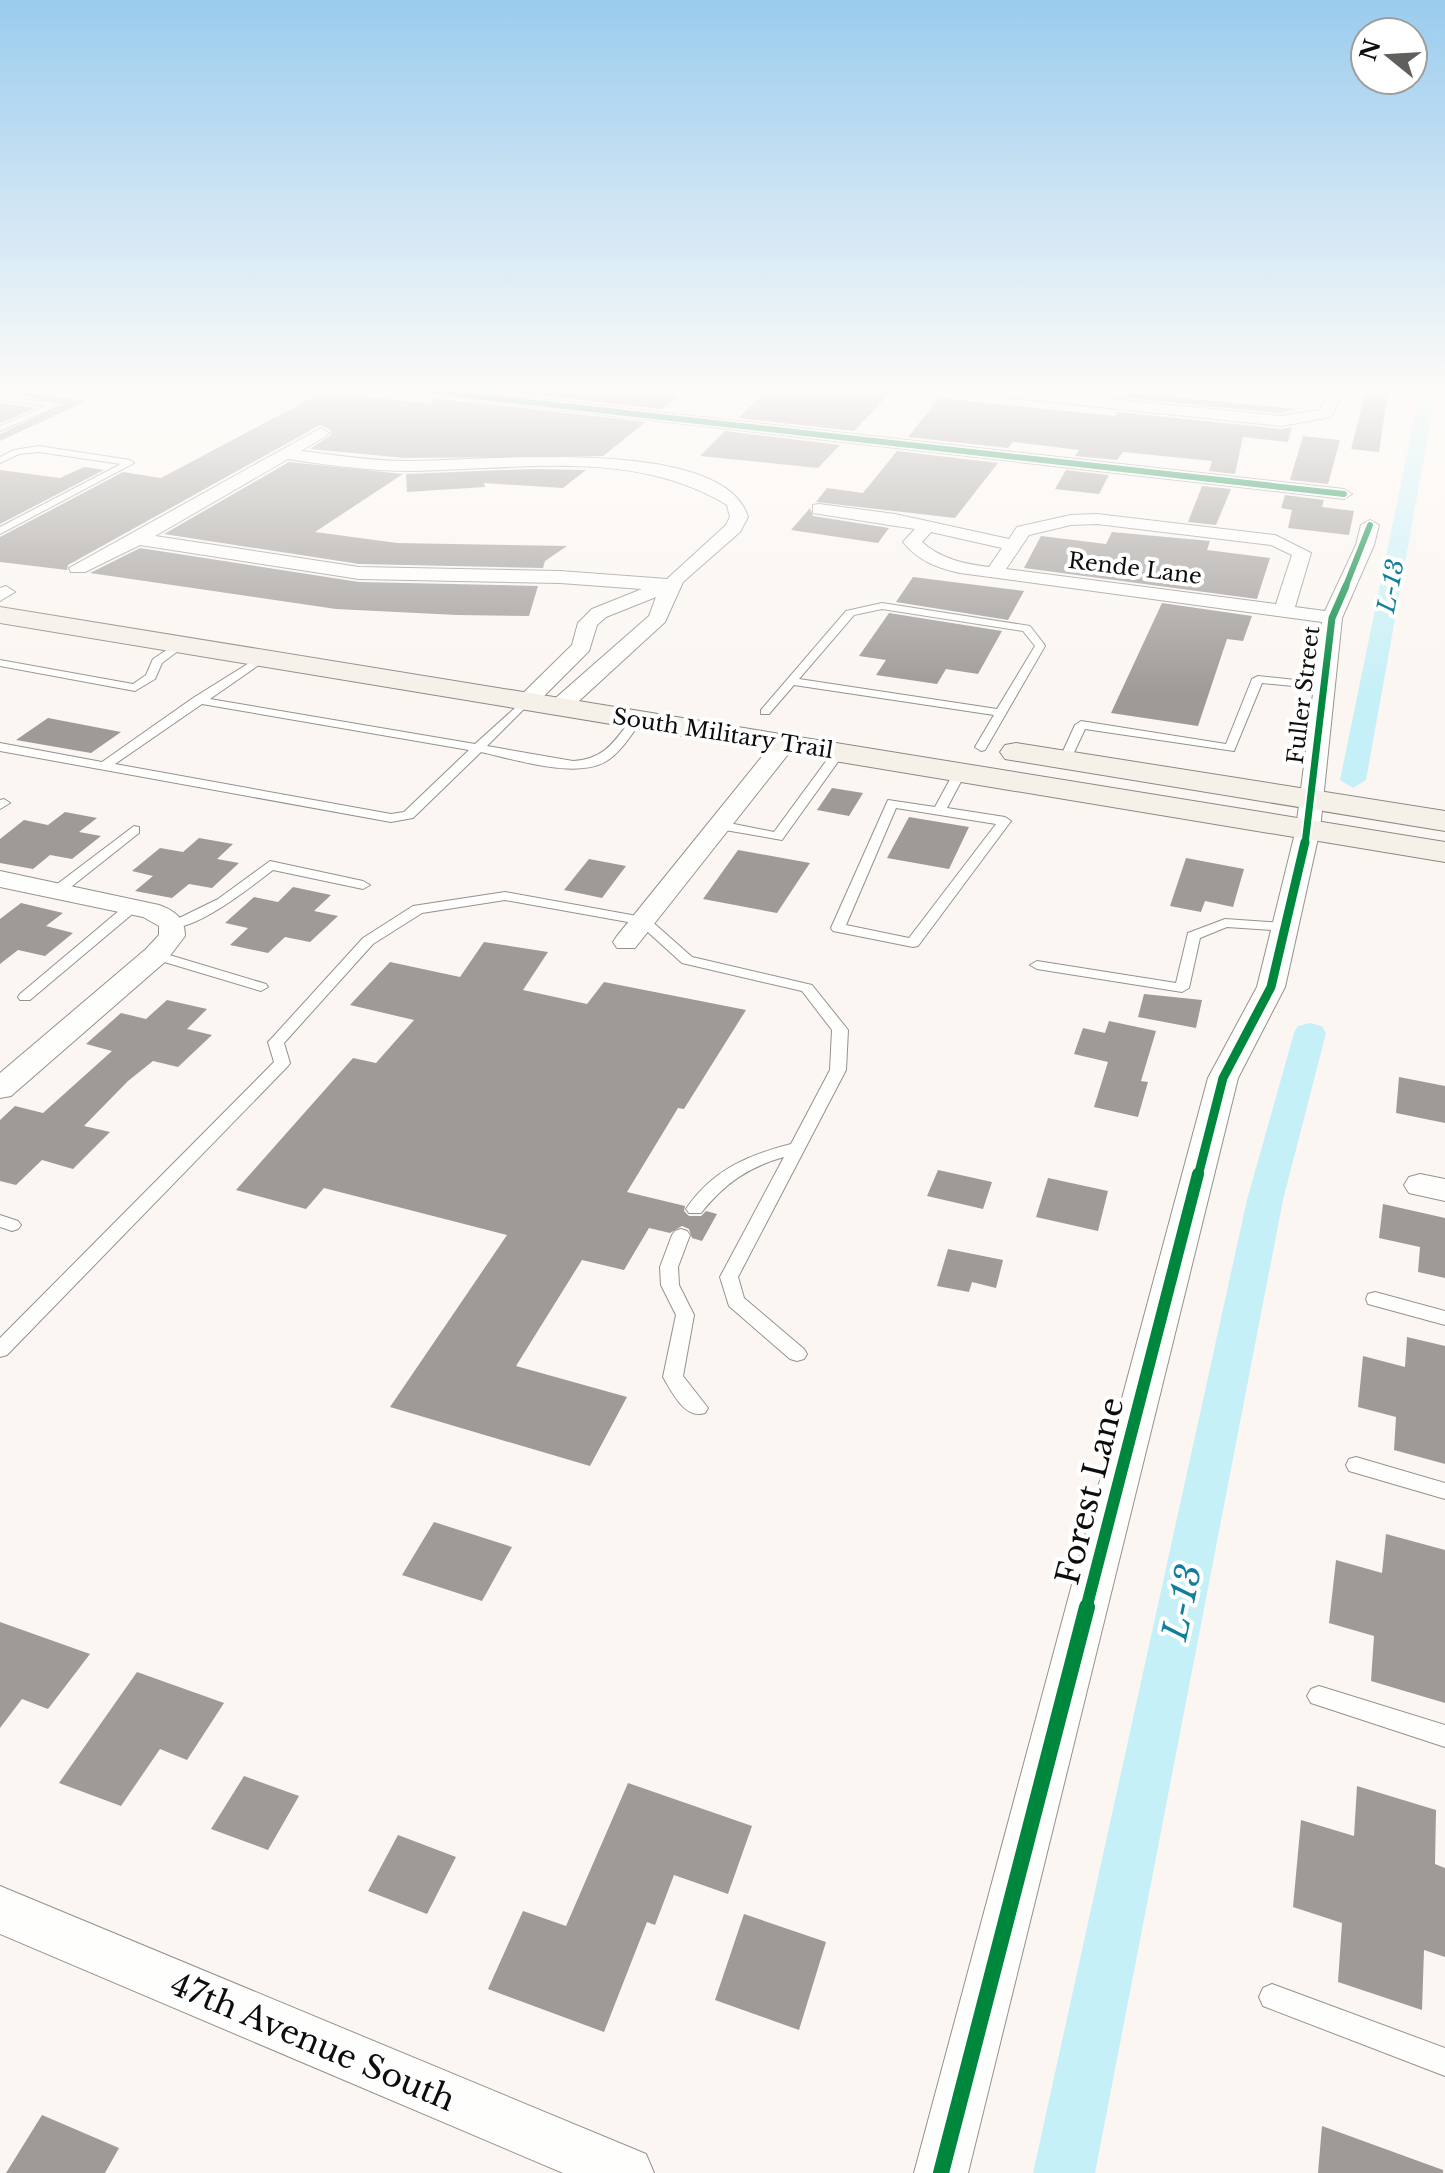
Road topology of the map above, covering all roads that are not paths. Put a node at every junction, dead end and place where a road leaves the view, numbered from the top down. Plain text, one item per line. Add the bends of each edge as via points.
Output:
1 (74, 492) edge
2 (221, 492) edge
3 (723, 492) edge
4 (1330, 492) edge
5 (1344, 494) dead end
6 (819, 509) dead end
7 (1370, 525) dead end
8 (926, 527) junction
9 (0, 531) edge
10 (138, 539) junction
11 (1012, 545) junction
12 (78, 568) dead end
13 (994, 573) junction
14 (665, 593) junction
15 (2, 599) edge
16 (629, 607) junction
17 (1284, 611) junction
18 (1332, 618) junction
19 (181, 645) junction
20 (262, 658) junction
21 (0, 663) edge
22 (592, 674) junction
23 (792, 681) junction
24 (1324, 686) junction
25 (555, 692) junction
26 (197, 700) junction
27 (526, 701) junction
28 (765, 712) junction
29 (1001, 713) junction
30 (637, 719) junction
31 (785, 743) junction
32 (0, 747) edge
33 (981, 747) junction
34 (478, 748) junction
35 (839, 752) junction
36 (1065, 760) junction
37 (104, 766) junction
38 (960, 772) junction
39 (939, 811) junction
40 (1309, 814) junction
41 (1445, 821) edge
42 (719, 825) junction
43 (134, 830) dead end
44 (1445, 852) edge
45 (0, 879) edge
46 (363, 885) dead end
47 (57, 891) junction
48 (132, 907) junction
49 (643, 921) junction
50 (172, 925) junction
51 (1285, 927) junction
52 (626, 942) dead end
53 (156, 955) junction
54 (1037, 965) dead end
55 (261, 987) dead end
56 (25, 997) dead end
57 (0, 1089) edge
58 (796, 1148) junction
59 (695, 1209) dead end
60 (681, 1235) dead end
61 (1375, 1299) dead end
62 (1445, 1318) edge
63 (0, 1350) edge
64 (797, 1354) dead end
65 (698, 1408) dead end
66 (1356, 1465) dead end
67 (1445, 1491) edge
68 (1319, 1696) dead end
69 (1445, 1736) edge
70 (0, 1910) edge
71 (1272, 1997) dead end
72 (1445, 2062) edge
73 (627, 2173) edge
74 (941, 2173) edge

1 - 9 lane
2 - 10 street
3 - 14 street via 735,503 739,517 734,528
4 - 5 street
6 - 8 street
7 - 18 street, Fuller Street
8 - 11 street
8 - 13 street via 912,542 924,555 957,568
10 - 12 street
10 - 14 street via 359,573 560,577
11 - 13 street, Rende Lane
11 - 17 street, Rende Lane via 1023,531 1083,518 1275,540 1302,553
13 - 17 street, Rende Lane
14 - 16 street
14 - 22 street via 658,618
15 - 19 main road, South Military Trail
15 - 25 main road, South Military Trail
16 - 22 street
16 - 25 street via 588,623 582,647
17 - 18 street, Rende Lane
18 - 24 street, Fuller Street
19 - 20 main road, South Military Trail
19 - 21 lane via 157,661 151,677 135,688
20 - 26 lane
20 - 27 main road, South Military Trail
22 - 25 main road, South Military Trail
22 - 28 main road, South Military Trail
23 - 28 lane
23 - 29 lane
23 - 29 lane via 850,613 882,606 1026,628 1040,646
24 - 36 lane via 1258,679 1230,748 1081,725
24 - 40 street, Fuller Street
25 - 27 main road, South Military Trail
25 - 30 main road, South Military Trail
26 - 34 lane
26 - 37 lane
27 - 34 lane
28 - 33 main road, South Military Trail
29 - 33 lane
30 - 31 main road, South Military Trail
30 - 34 lane via 595,763 578,765
31 - 35 main road, South Military Trail
31 - 42 street
32 - 37 lane
33 - 36 main road, South Military Trail
34 - 37 lane via 408,815 391,818
35 - 38 main road, South Military Trail
35 - 42 lane via 777,837
36 - 40 main road, South Military Trail
38 - 39 lane
38 - 40 main road, South Military Trail
39 - 39 lane via 892,803 838,928 913,943 1005,821
40 - 41 main road, South Military Trail
40 - 44 main road, South Military Trail
40 - 51 street, Forest Lane
42 - 49 street
43 - 47 lane
45 - 47 street
46 - 50 lane via 270,865 223,902
47 - 48 street
48 - 50 street via 164,916
48 - 56 lane
49 - 52 street
49 - 58 lane via 687,960 807,988 840,1030 838,1070
49 - 63 lane via 505,896 418,909 368,941 276,1042 282,1063
50 - 53 street via 172,936
51 - 54 lane via 1225,923 1193,936 1182,988
51 - 74 street, Forest Lane via 1271,987 1223,1078
53 - 55 lane
53 - 57 street
58 - 59 lane via 748,1160 710,1189
58 - 64 lane via 729,1277 736,1301
60 - 65 lane via 670,1257 667,1285 685,1315 673,1377
61 - 62 lane
66 - 67 lane
68 - 69 lane
70 - 73 street, 47th Avenue South
71 - 72 lane

